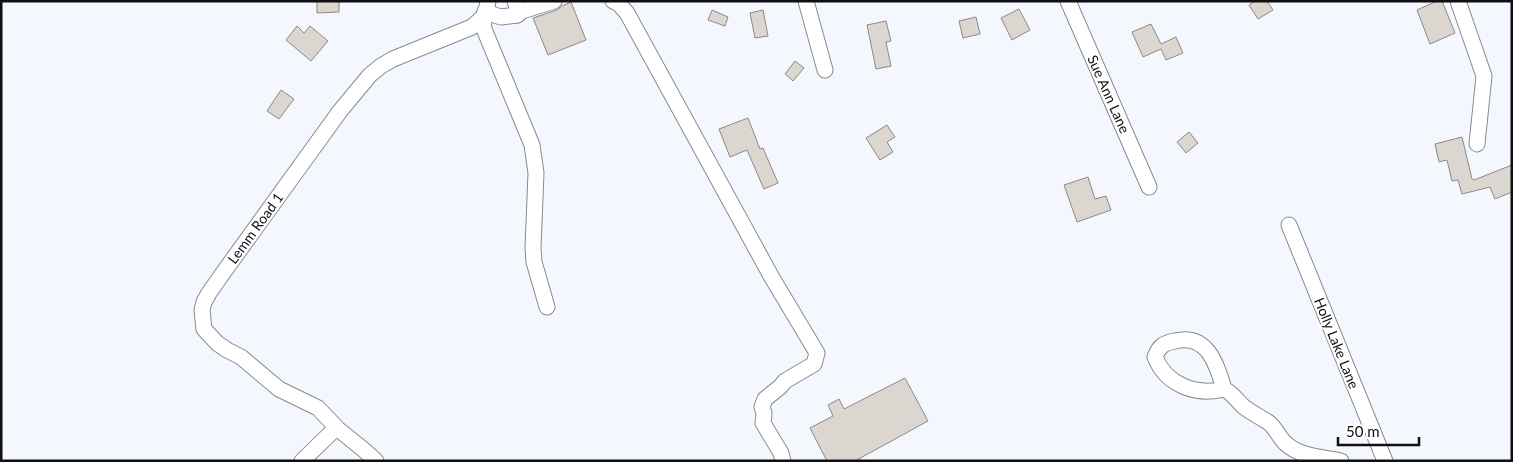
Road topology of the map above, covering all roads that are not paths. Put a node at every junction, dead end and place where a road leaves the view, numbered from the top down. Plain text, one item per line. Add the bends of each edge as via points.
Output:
1 (554, 1) edge
2 (613, 1) edge
3 (806, 1) edge
4 (1068, 1) edge
5 (1458, 1) edge
6 (516, 8) edge
7 (485, 10) edge
8 (825, 70) dead end
9 (1478, 144) dead end
10 (1150, 187) dead end
11 (1289, 225) dead end
12 (547, 307) dead end
13 (1224, 389) junction
14 (336, 428) junction
15 (302, 461) edge
16 (376, 461) edge
17 (783, 461) edge
18 (1341, 461) edge
19 (1385, 461) edge

1 - 6 street via 522,11
2 - 17 street via 627,13 771,276 817,353 814,364 785,381 764,399 762,423
3 - 8 street
4 - 10 street, Sue Ann Lane
5 - 9 street via 1484,76
6 - 7 street via 502,17
7 - 12 street via 484,29 532,145 536,173 534,262
7 - 14 street, Lemm Road 1 via 472,27 393,59 370,75 340,111 204,302 204,329 217,343 241,357 279,389 318,408
11 - 19 street, Holly Lake Lane
13 - 13 street via 1195,391 1177,384 1158,365 1155,357 1158,349 1163,344 1185,339 1197,342 1208,350
13 - 18 street via 1244,407 1270,423 1283,441 1297,451
14 - 15 street
14 - 16 street, Lemm Road 1

